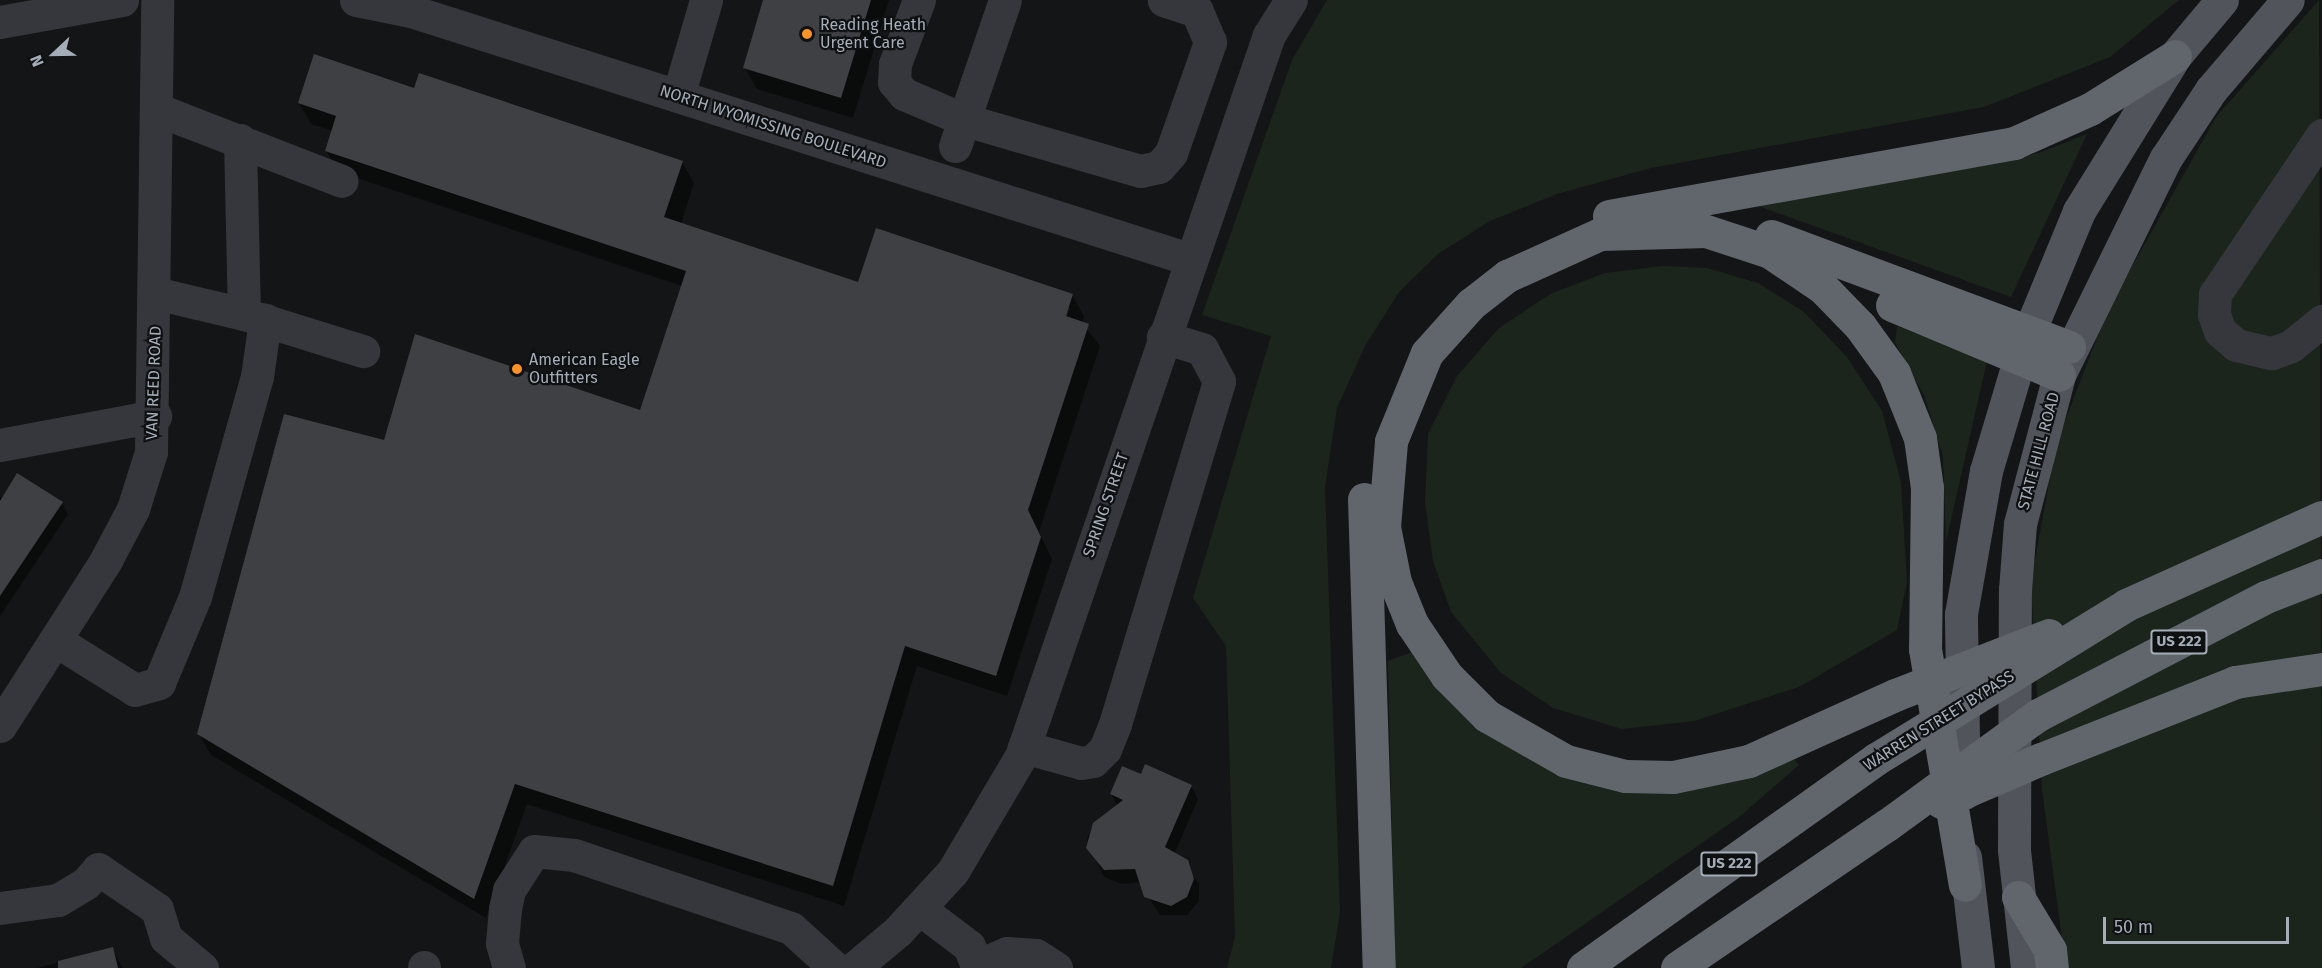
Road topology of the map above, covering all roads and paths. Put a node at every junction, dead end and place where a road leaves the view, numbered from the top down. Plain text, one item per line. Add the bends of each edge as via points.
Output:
1 (122, 0) edge
2 (157, 0) edge
3 (356, 0) edge
4 (706, 0) edge
5 (897, 0) edge
6 (919, 0) edge
7 (1164, 0) edge
8 (1291, 0) edge
9 (2222, 0) edge
10 (2288, 0) edge
11 (996, 2) edge
12 (0, 22) edge
13 (2175, 56) junction
14 (894, 82) junction
15 (678, 96) junction
16 (156, 109) junction
17 (960, 133) junction
18 (2322, 135) edge
19 (240, 140) junction
20 (342, 181) dead end
21 (1620, 213) junction
22 (1189, 259) junction
23 (1800, 271) junction
24 (155, 293) junction
25 (255, 317) junction
26 (2322, 321) edge
27 (1163, 337) junction
28 (2023, 346) junction
29 (363, 351) dead end
30 (2064, 361) junction
31 (155, 416) junction
32 (0, 445) edge
33 (2322, 517) edge
34 (2322, 575) edge
35 (2126, 605) junction
36 (55, 639) junction
37 (2322, 669) edge
38 (0, 726) edge
39 (1024, 747) junction
40 (1887, 825) junction
41 (1965, 885) junction
42 (2018, 897) junction
43 (0, 908) edge
44 (920, 909) junction
45 (183, 962) edge
46 (979, 966) edge
47 (509, 968) edge
48 (835, 968) edge
49 (854, 968) edge
50 (1056, 968) edge
51 (1379, 968) edge
52 (1582, 968) edge
53 (1677, 968) edge
54 (1978, 968) edge
55 (2027, 968) edge
56 (2052, 968) edge

1 - 12 street
2 - 16 street, VAN REED ROAD
3 - 15 street, NORTH WYOMISSING BOULEVARD via 411,11
4 - 15 street
5 - 14 street via 879,50
6 - 14 street
7 - 17 street via 1197,11 1210,42 1171,153 1159,167 1141,171
8 - 22 street, SPRING STREET via 1269,35
9 - 13 main road
10 - 30 main road, STATE HILL ROAD via 2211,90 2166,158
11 - 17 street
13 - 21 highway via 2091,109 2014,143
13 - 28 main road via 2079,211
14 - 17 street
15 - 22 street, NORTH WYOMISSING BOULEVARD
16 - 19 street
16 - 24 street, VAN REED ROAD
18 - 26 street via 2215,294 2214,314 2220,331 2236,345 2272,353 2291,346
19 - 20 street
19 - 25 street
21 - 28 highway via 1691,213 1735,222
21 - 51 highway via 1528,245 1457,292 1410,346 1373,429 1364,543 1381,915
22 - 27 street, SPRING STREET
23 - 28 highway
23 - 35 highway, bridge via 1770,252 1706,231 1626,230 1543,255 1487,290 1427,353 1398,417 1383,498 1393,573 1412,624 1466,697 1539,749 1596,770 1673,777 1724,768 1895,695
23 - 41 highway via 1876,347 1894,373 1920,438 1927,488 1925,649
24 - 25 street
24 - 31 street, VAN REED ROAD
25 - 29 street
25 - 36 street via 257,377 195,597 159,683 135,690
27 - 39 street, SPRING STREET
27 - 39 street via 1202,349 1219,381 1115,724 1105,749 1094,760 1081,763
28 - 30 highway
28 - 41 main road via 1986,471 1961,614
30 - 42 main road, STATE HILL ROAD via 2020,524 2015,590
31 - 32 street
31 - 36 street, VAN REED ROAD via 151,452 133,509
33 - 35 highway, WARREN STREET BYPASS / US 222
34 - 40 highway, US 222, bridge via 2266,597 2038,716
35 - 52 highway, WARREN STREET BYPASS / US 222, bridge via 1876,759
36 - 38 street, VAN REED ROAD
37 - 40 highway, bridge via 2235,682
39 - 44 street, SPRING STREET via 980,833
40 - 53 highway, US 222
41 - 54 main road
42 - 55 main road, STATE HILL ROAD
42 - 56 highway via 2050,950
43 - 45 street via 58,900 86,883 98,869 157,909 165,938
44 - 46 street via 969,946
44 - 49 street, SPRING STREET
46 - 50 street via 1007,953 1036,955
47 - 48 street via 502,942 505,909 534,850 574,855 791,928

